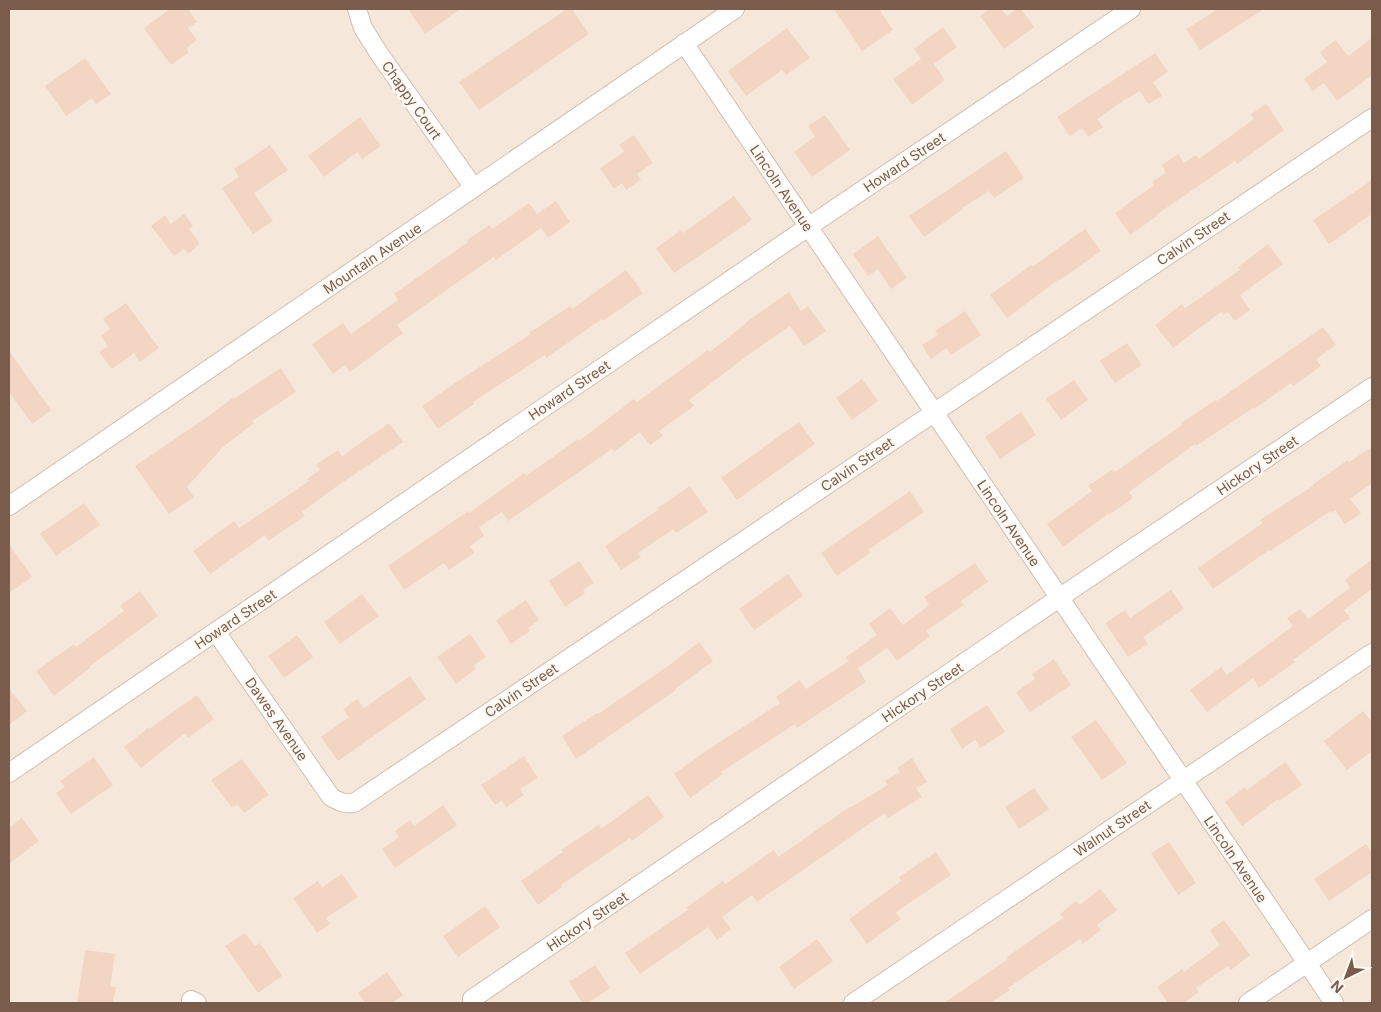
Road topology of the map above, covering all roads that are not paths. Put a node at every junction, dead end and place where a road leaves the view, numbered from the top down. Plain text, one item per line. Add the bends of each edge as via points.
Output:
1 (357, 9) edge
2 (735, 9) edge
3 (1131, 9) edge
4 (684, 43) junction
5 (1372, 118) edge
6 (474, 188) junction
7 (808, 227) junction
8 (1372, 387) edge
9 (934, 412) junction
10 (9, 506) edge
11 (1059, 598) junction
12 (216, 632) junction
13 (1372, 653) edge
14 (9, 773) edge
15 (1183, 780) junction
16 (340, 803) joint
17 (1372, 919) edge
18 (1307, 963) junction
19 (472, 999) dead end
20 (853, 1003) edge
21 (1248, 1003) edge
22 (1334, 1003) edge

1 - 6 street, Chappy Court via 363,28 380,55
2 - 4 street, Mountain Avenue
3 - 7 street, Howard Street
4 - 6 street, Mountain Avenue
4 - 7 street, Lincoln Avenue
5 - 9 street, Calvin Street
6 - 10 street, Mountain Avenue
7 - 9 street, Lincoln Avenue
7 - 12 street, Howard Street
8 - 11 street, Hickory Street
9 - 11 street, Lincoln Avenue
9 - 16 street, Calvin Street via 354,803
11 - 15 street, Lincoln Avenue
11 - 19 street, Hickory Street
12 - 14 street, Howard Street
12 - 16 street, Dawes Avenue via 331,797
13 - 15 street, Walnut Street
15 - 18 street, Lincoln Avenue
15 - 20 street, Walnut Street
17 - 18 street
18 - 21 street
18 - 22 street, Lincoln Avenue

